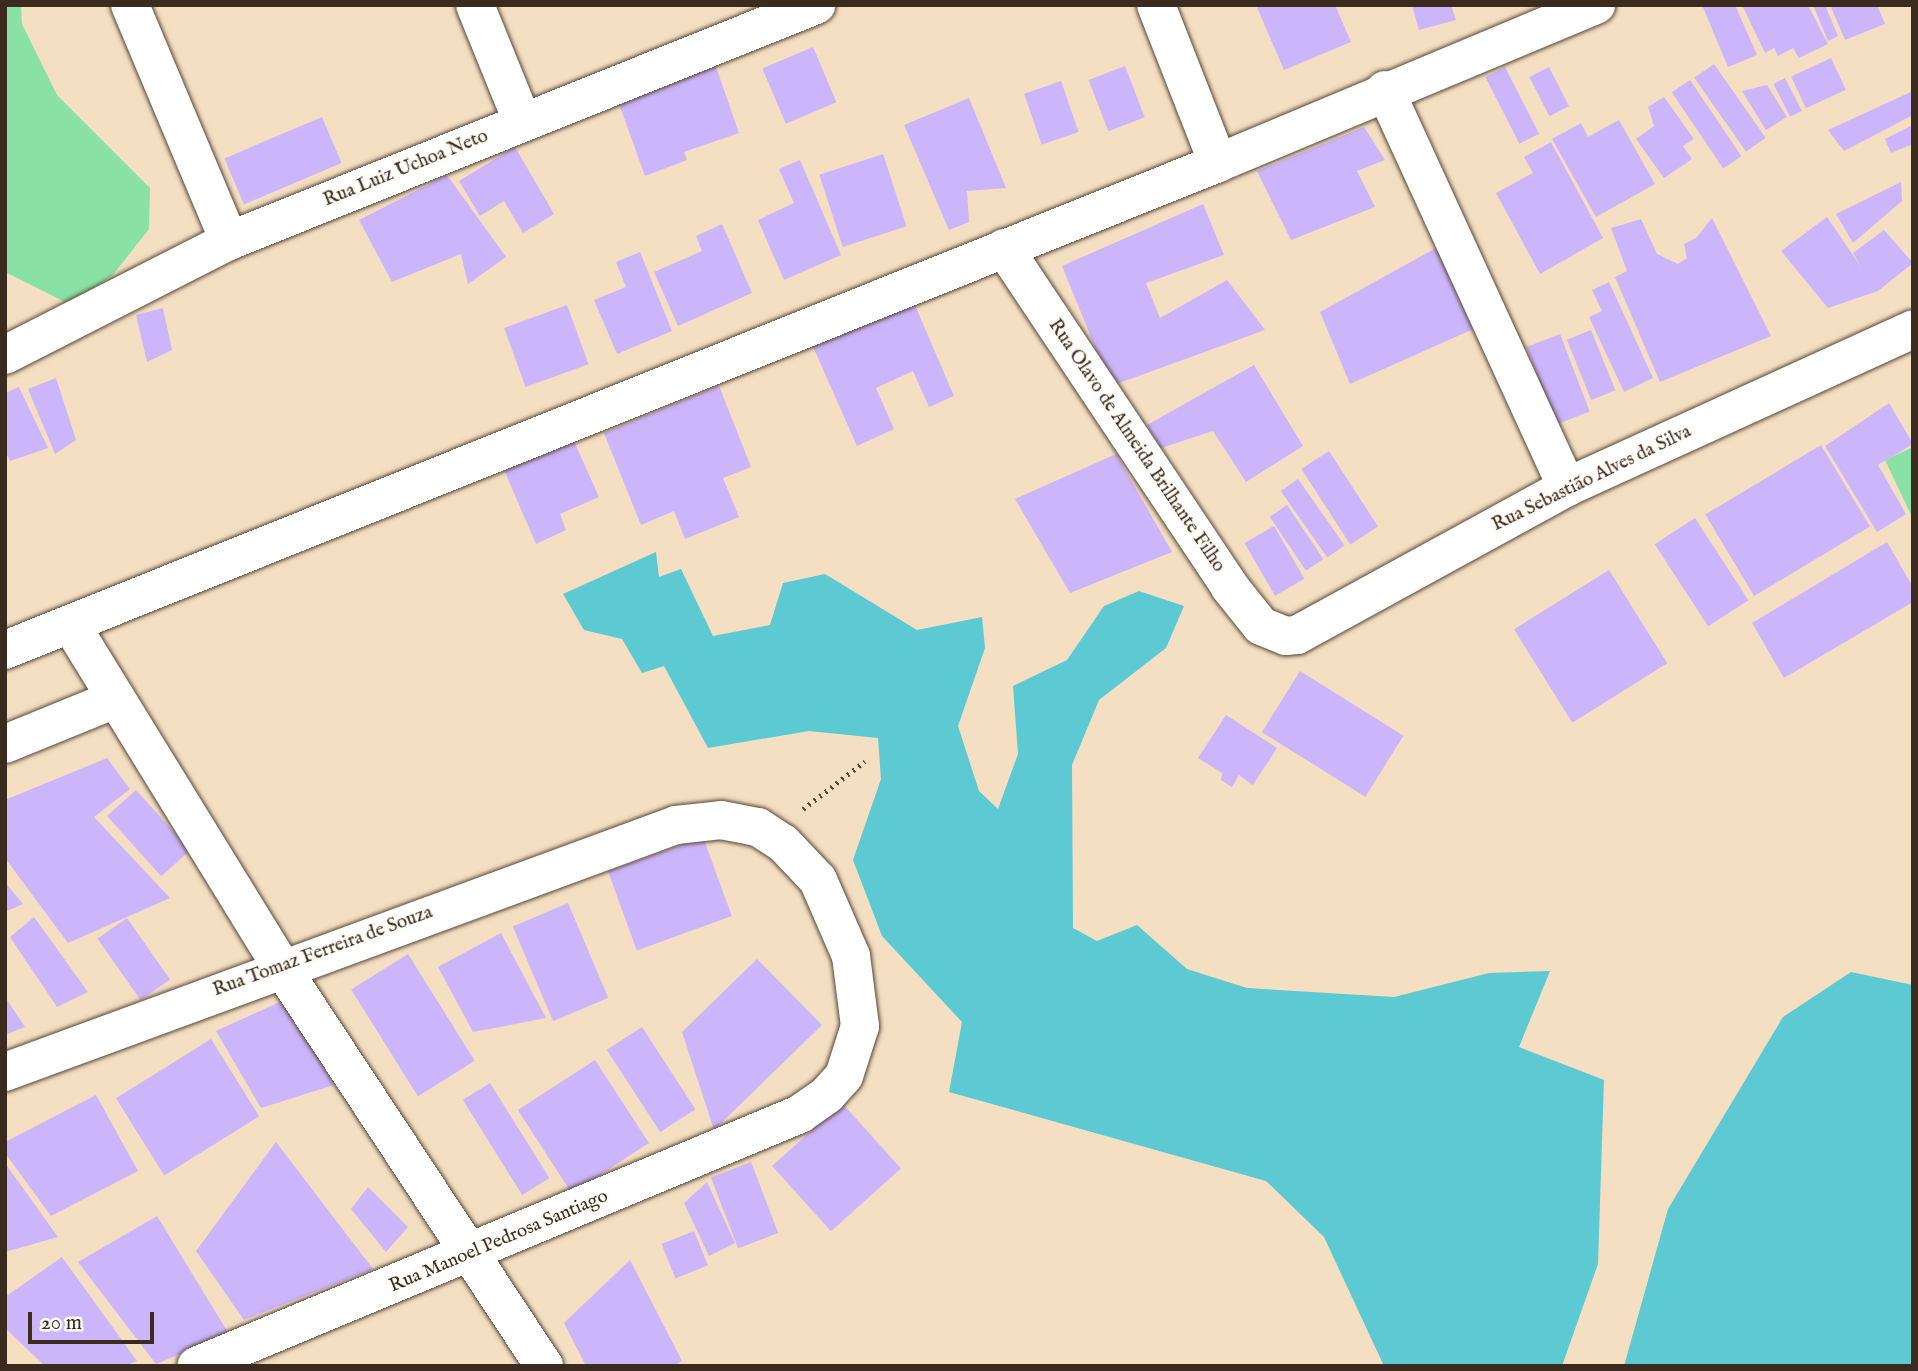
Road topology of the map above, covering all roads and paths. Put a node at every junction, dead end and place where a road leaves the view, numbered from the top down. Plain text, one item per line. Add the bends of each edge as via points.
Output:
1 (130, 5) edge
2 (475, 5) edge
3 (1156, 5) edge
4 (1596, 5) edge
5 (808, 6) edge
6 (1385, 90) junction
7 (522, 121) junction
8 (1218, 163) junction
9 (229, 241) junction
10 (1004, 248) junction
11 (1913, 329) edge
12 (5, 355) edge
13 (1567, 487) junction
14 (71, 625) junction
15 (1277, 635) joint
16 (5, 650) edge
17 (115, 699) junction
18 (5, 744) edge
19 (865, 761) dead end
20 (769, 835) junction
21 (281, 967) junction
22 (5, 1072) edge
23 (470, 1254) junction
24 (196, 1366) edge
25 (544, 1366) edge

1 - 9 street
2 - 7 street
3 - 8 street
4 - 6 street
5 - 7 street, Rua Luiz Uchoa Neto
6 - 8 street
6 - 13 street
7 - 9 street, Rua Luiz Uchoa Neto
8 - 10 street
9 - 12 street, Rua Luiz Uchoa Neto
10 - 14 street
10 - 15 street, Rua Olavo de Almeida Brilhante Filho via 1229,586 1261,626
11 - 13 street, Rua Sebastião Alves da Silva
13 - 15 street, Rua Sebastião Alves da Silva via 1297,635
14 - 16 street
14 - 17 street
17 - 18 street
17 - 21 street
19 - 20 path
20 - 21 street, Rua Tomaz Ferreira de Souza via 739,821 721,820 642,834
20 - 23 street, Rua Manoel Pedrosa Santiago via 818,880 842,927 857,986 860,1026 844,1076 800,1114
21 - 22 street, Rua Tomaz Ferreira de Souza
21 - 23 street
23 - 24 street, Rua Manoel Pedrosa Santiago
23 - 25 street

